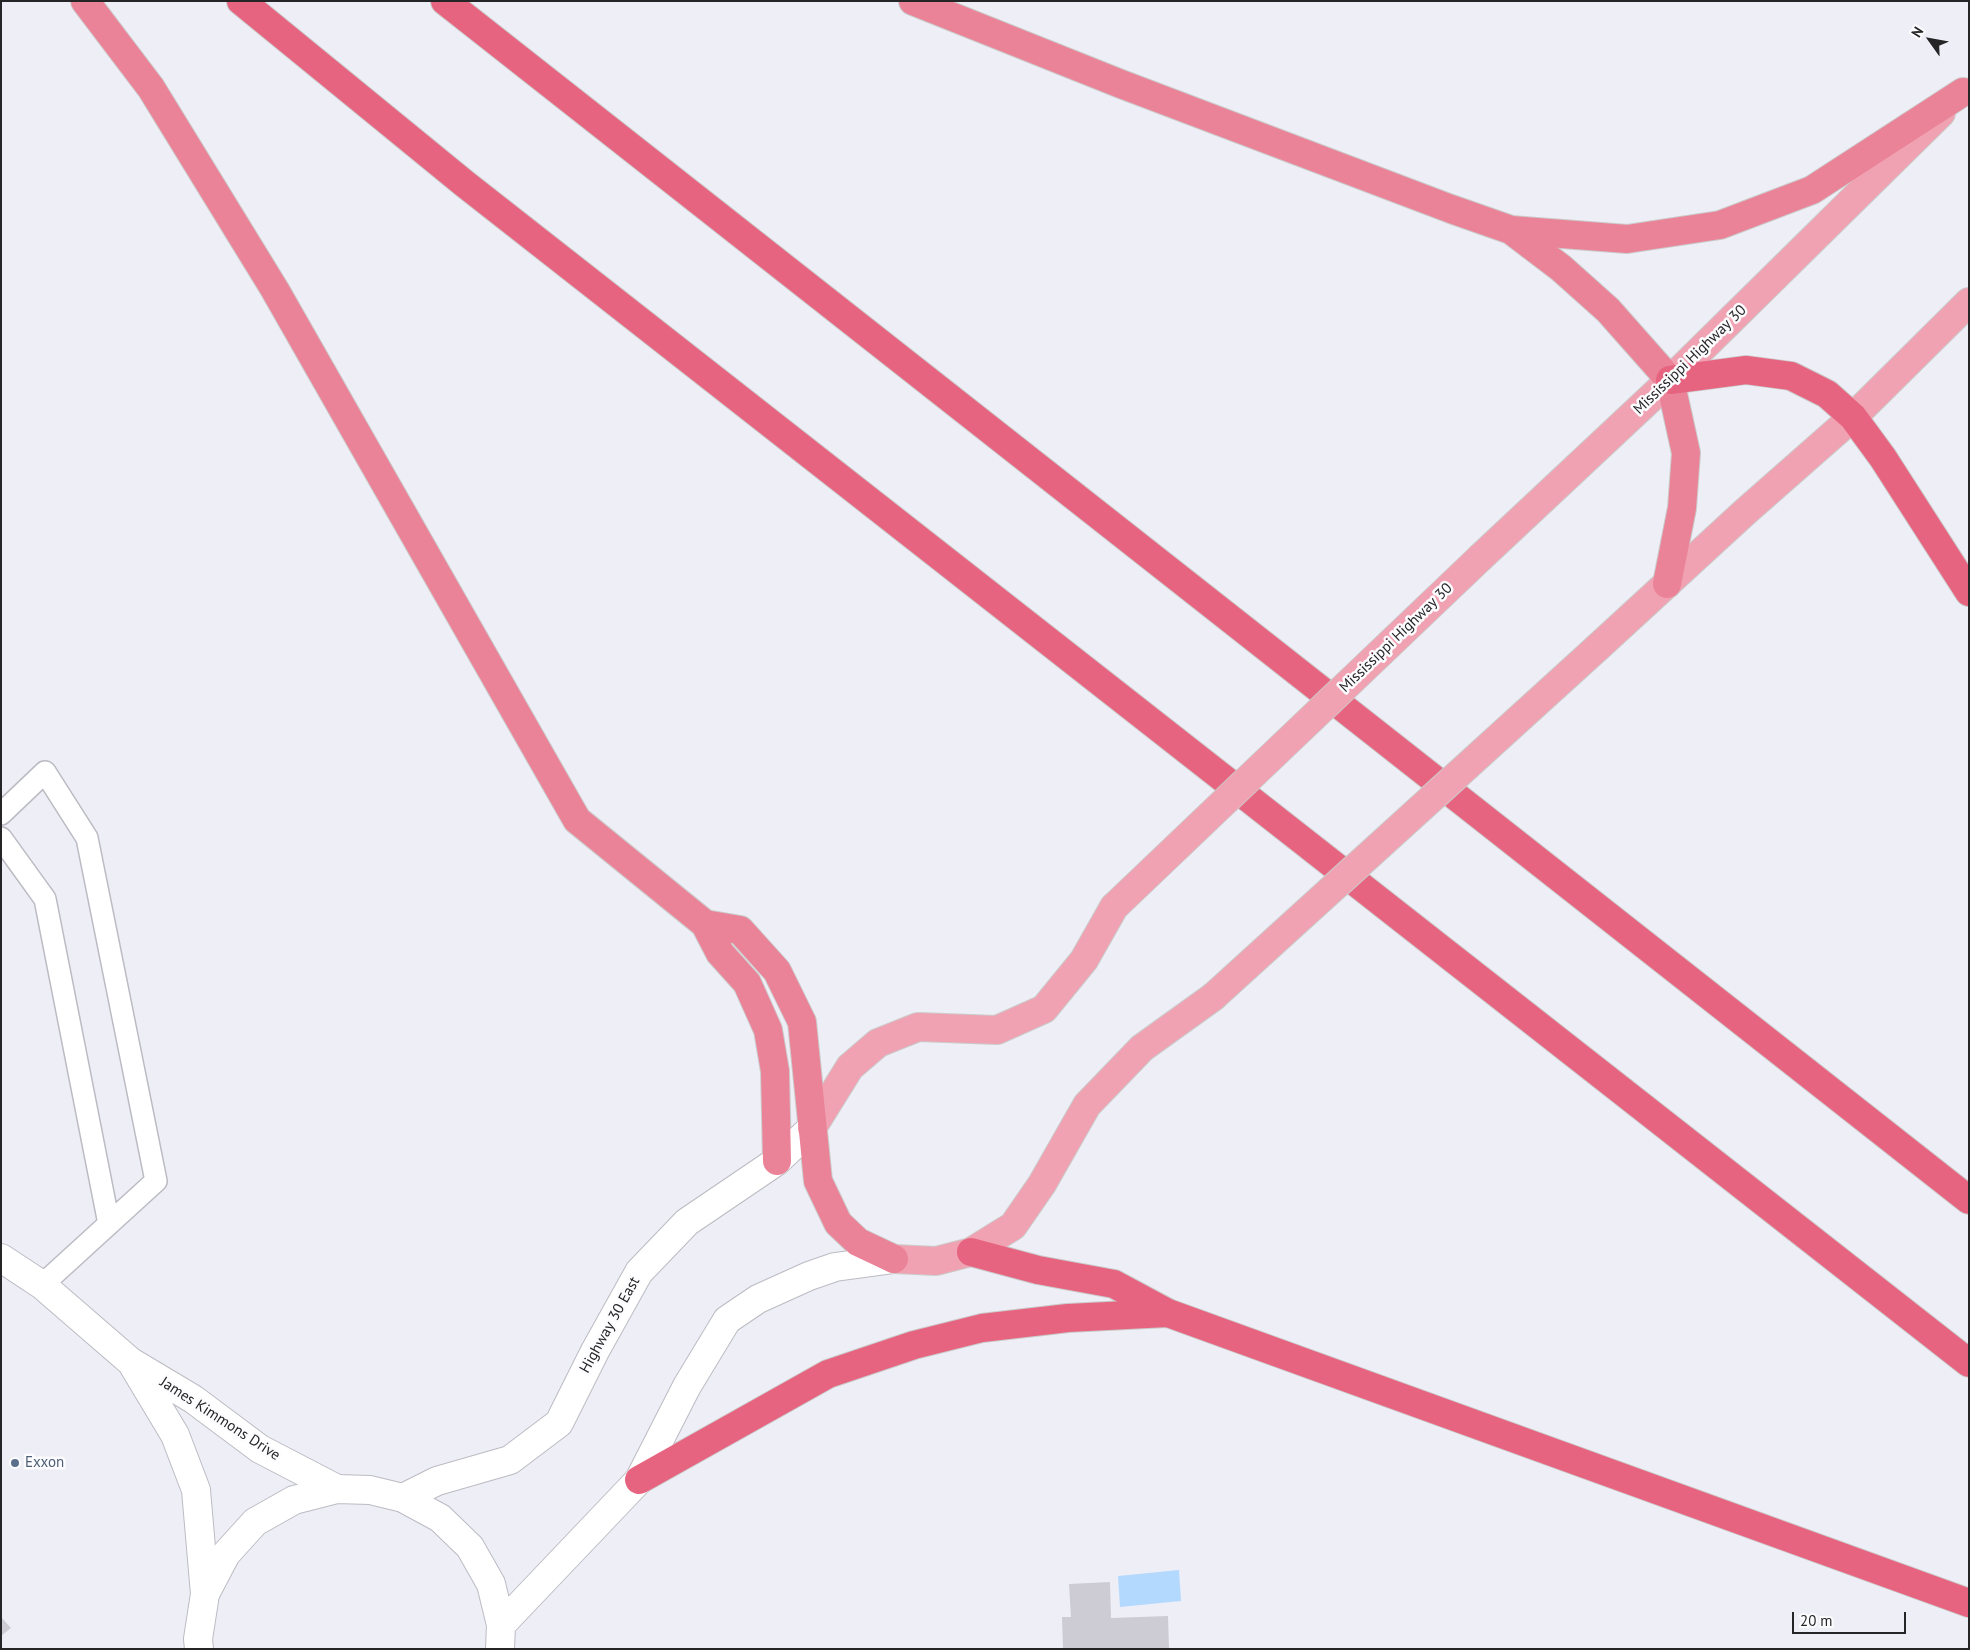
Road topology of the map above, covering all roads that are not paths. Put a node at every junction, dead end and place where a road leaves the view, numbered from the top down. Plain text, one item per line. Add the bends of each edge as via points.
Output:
1 (85, 1) edge
2 (241, 1) edge
3 (445, 1) edge
4 (913, 1) edge
5 (1966, 89) edge
6 (1511, 230) junction
7 (1969, 302) edge
8 (1670, 380) junction
9 (1852, 417) junction
10 (1667, 584) junction
11 (1969, 592) edge
12 (1, 814) edge
13 (1, 838) edge
14 (704, 924) junction
15 (812, 1128) junction
16 (777, 1161) junction
17 (1969, 1200) edge
18 (109, 1224) junction
19 (971, 1252) junction
20 (1, 1258) edge
21 (894, 1259) junction
22 (42, 1285) junction
23 (1168, 1313) junction
24 (131, 1362) junction
25 (1969, 1362) edge
26 (638, 1480) junction
27 (337, 1489) junction
28 (403, 1498) junction
29 (205, 1594) junction
30 (1969, 1603) edge
31 (501, 1637) edge
32 (196, 1646) edge

1 - 14 highway via 151,88 275,290 577,820
2 - 25 highway via 465,184
3 - 17 highway
4 - 6 highway via 1121,84
5 - 6 highway via 1812,190 1720,225 1628,239
5 - 8 main road, Mississippi Highway 30
6 - 8 highway via 1608,310
7 - 9 main road
8 - 9 highway via 1746,370 1791,376 1827,394
8 - 10 highway via 1686,453 1682,508
8 - 15 main road, Mississippi Highway 30, bridge via 1114,907 1084,960 1044,1008 997,1030 918,1027 878,1043 850,1067
9 - 10 main road
9 - 11 highway via 1883,458
10 - 19 main road, bridge via 1213,997 1142,1048 1087,1105 1042,1184 1013,1226
12 - 18 lane via 45,772 87,838 156,1181
13 - 18 lane via 45,899
14 - 15 highway via 740,930 778,971 802,1022
14 - 16 highway via 720,953 747,983 768,1030 774,1072
15 - 16 main road, Highway 30 East
15 - 21 highway via 818,1181 838,1223 858,1242
16 - 28 main road, Highway 30 East via 687,1222 639,1272 559,1423 510,1460 437,1481
18 - 22 lane
19 - 21 main road via 936,1261
19 - 23 highway via 1038,1270 1114,1284
20 - 22 main road, James Kimmons Drive
21 - 26 main road via 835,1268 810,1276 758,1299 727,1320 687,1386
22 - 24 main road, James Kimmons Drive
23 - 26 highway via 1068,1318 982,1328 914,1345 828,1374
23 - 30 highway
24 - 27 main road, James Kimmons Drive via 193,1399 260,1449
24 - 29 main road, James Kimmons Drive via 175,1434 196,1490
26 - 31 main road
27 - 28 main road via 370,1490
27 - 29 main road via 294,1500 256,1522 226,1554
28 - 31 main road via 440,1518 470,1547 491,1584
29 - 32 main road

